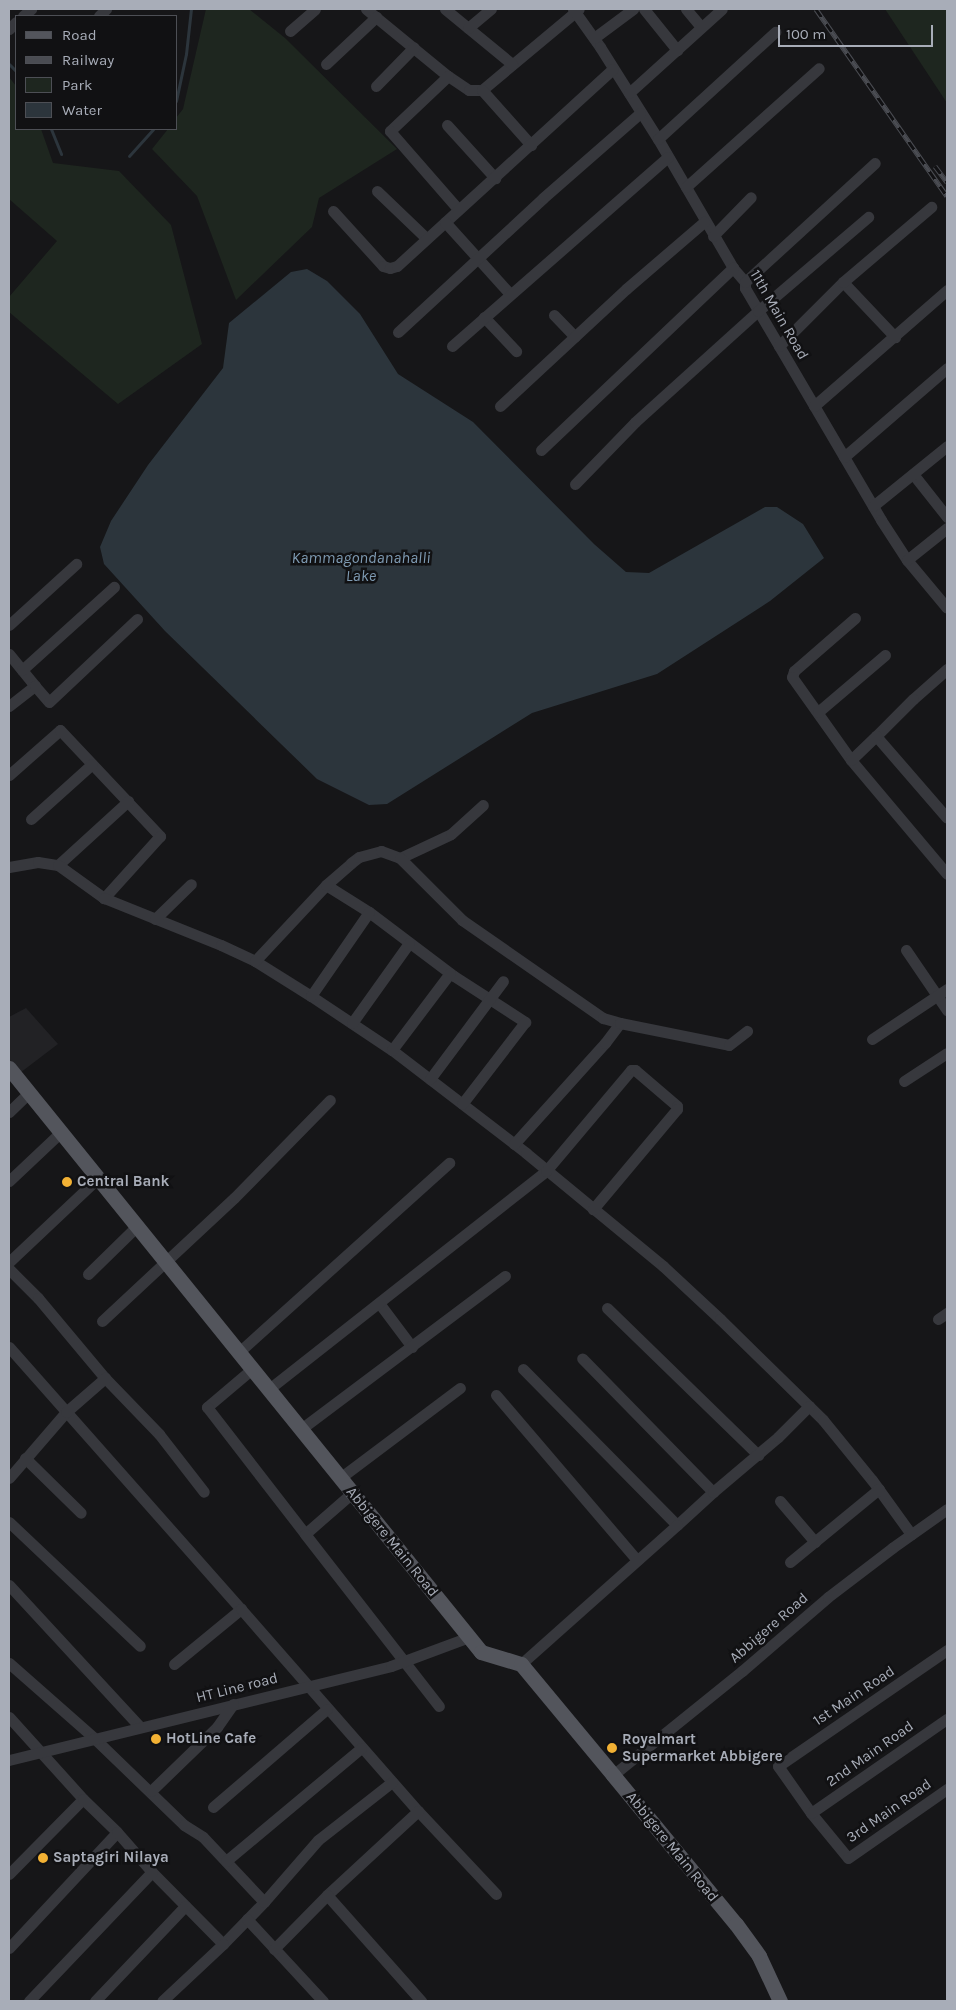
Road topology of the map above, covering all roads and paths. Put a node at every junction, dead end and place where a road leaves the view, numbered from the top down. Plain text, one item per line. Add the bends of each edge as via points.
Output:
1 (315, 9) edge
2 (366, 9) edge
3 (445, 9) edge
4 (491, 9) edge
5 (633, 9) edge
6 (644, 9) edge
7 (686, 9) edge
8 (722, 9) edge
9 (576, 10) edge
10 (376, 17) junction
11 (701, 27) junction
12 (468, 28) junction
13 (290, 31) dead end
14 (776, 32) dead end
15 (594, 38) junction
16 (414, 47) junction
17 (676, 50) junction
18 (326, 64) dead end
19 (512, 64) junction
20 (819, 68) dead end
21 (613, 69) junction
22 (448, 76) junction
23 (376, 86) dead end
24 (482, 90) junction
25 (629, 93) junction
26 (640, 113) junction
27 (446, 125) dead end
28 (658, 139) junction
29 (531, 145) junction
30 (668, 157) junction
31 (874, 163) dead end
32 (495, 178) junction
33 (686, 187) junction
34 (376, 191) dead end
35 (751, 197) dead end
36 (931, 206) dead end
37 (458, 209) junction
38 (333, 211) dead end
39 (868, 217) dead end
40 (445, 222) junction
41 (704, 222) junction
42 (713, 236) junction
43 (426, 238) junction
44 (476, 259) junction
45 (733, 268) junction
46 (746, 282) junction
47 (843, 282) junction
48 (947, 290) edge
49 (510, 294) junction
50 (758, 310) junction
51 (554, 315) dead end
52 (484, 317) junction
53 (398, 332) dead end
54 (575, 337) junction
55 (895, 337) junction
56 (452, 346) dead end
57 (779, 346) junction
58 (516, 350) dead end
59 (947, 368) edge
60 (500, 406) dead end
61 (814, 406) junction
62 (947, 446) edge
63 (541, 450) dead end
64 (844, 457) junction
65 (913, 474) junction
66 (575, 484) dead end
67 (873, 506) junction
68 (947, 517) edge
69 (947, 528) edge
70 (907, 560) junction
71 (76, 564) dead end
72 (114, 587) dead end
73 (947, 608) edge
74 (855, 618) dead end
75 (137, 619) dead end
76 (9, 625) edge
77 (9, 654) edge
78 (885, 656) dead end
79 (947, 669) edge
80 (22, 670) junction
81 (35, 686) junction
82 (9, 706) edge
83 (818, 712) junction
84 (876, 736) junction
85 (851, 760) junction
86 (92, 764) junction
87 (9, 776) edge
88 (128, 801) junction
89 (482, 805) dead end
90 (947, 818) edge
91 (31, 819) dead end
92 (400, 858) junction
93 (58, 865) junction
94 (9, 868) edge
95 (947, 874) edge
96 (191, 884) dead end
97 (326, 885) junction
98 (104, 898) junction
99 (369, 912) junction
100 (155, 919) junction
101 (409, 943) junction
102 (906, 950) dead end
103 (255, 961) junction
104 (450, 973) junction
105 (504, 981) dead end
106 (942, 993) edge
107 (311, 996) junction
108 (490, 999) junction
109 (947, 1010) edge
110 (352, 1023) junction
111 (620, 1023) junction
112 (746, 1031) dead end
113 (872, 1039) dead end
114 (392, 1050) junction
115 (947, 1053) edge
116 (9, 1068) edge
117 (430, 1079) junction
118 (904, 1081) dead end
119 (29, 1093) junction
120 (330, 1100) dead end
121 (462, 1104) junction
122 (9, 1112) edge
123 (61, 1132) junction
124 (514, 1144) junction
125 (449, 1163) dead end
126 (546, 1171) junction
127 (10, 1177) edge
128 (98, 1178) junction
129 (593, 1209) junction
130 (137, 1226) junction
131 (9, 1262) edge
132 (166, 1262) junction
133 (9, 1268) edge
134 (88, 1274) dead end
135 (505, 1276) dead end
136 (379, 1303) junction
137 (608, 1308) dead end
138 (102, 1321) dead end
139 (9, 1347) edge
140 (412, 1347) junction
141 (239, 1352) junction
142 (582, 1358) dead end
143 (252, 1369) junction
144 (524, 1369) dead end
145 (106, 1378) junction
146 (460, 1388) dead end
147 (269, 1389) junction
148 (496, 1395) dead end
149 (809, 1406) junction
150 (66, 1412) junction
151 (301, 1429) junction
152 (758, 1455) junction
153 (25, 1458) junction
154 (9, 1478) edge
155 (340, 1478) junction
156 (879, 1489) junction
157 (204, 1492) dead end
158 (713, 1492) junction
159 (352, 1493) junction
160 (780, 1501) dead end
161 (947, 1509) edge
162 (81, 1513) dead end
163 (9, 1522) edge
164 (677, 1525) junction
165 (306, 1534) junction
166 (911, 1534) junction
167 (815, 1542) junction
168 (637, 1560) junction
169 (790, 1562) dead end
170 (9, 1585) edge
171 (240, 1609) junction
172 (469, 1637) junction
173 (140, 1646) dead end
174 (947, 1650) edge
175 (403, 1662) junction
176 (9, 1663) edge
177 (174, 1664) dead end
178 (521, 1664) junction
179 (307, 1686) junction
180 (233, 1704) junction
181 (439, 1706) dead end
182 (327, 1709) junction
183 (9, 1717) edge
184 (947, 1719) edge
185 (140, 1727) junction
186 (94, 1738) junction
187 (361, 1748) junction
188 (41, 1751) junction
189 (9, 1760) edge
190 (613, 1775) junction
191 (392, 1782) junction
192 (947, 1789) edge
193 (151, 1791) junction
194 (82, 1799) junction
195 (213, 1807) dead end
196 (418, 1811) junction
197 (811, 1813) junction
198 (117, 1832) junction
199 (226, 1861) junction
200 (152, 1872) junction
201 (9, 1874) edge
202 (496, 1894) dead end
203 (327, 1895) junction
204 (264, 1902) junction
205 (185, 1906) junction
206 (247, 1919) junction
207 (223, 1944) junction
208 (9, 1948) edge
209 (274, 1949) junction
210 (29, 2001) edge
211 (95, 2001) edge
212 (162, 2001) edge
213 (323, 2001) edge
214 (421, 2001) edge
215 (780, 2001) edge

1 - 13 street
2 - 10 street
3 - 12 street
4 - 12 street
5 - 15 street
6 - 17 street
7 - 11 street
8 - 11 street
9 - 15 street, 11th Main Road
9 - 19 street
10 - 16 street
10 - 18 street
11 - 17 street
12 - 19 street
14 - 28 street
15 - 21 street, 11th Main Road
16 - 22 street
16 - 23 street
17 - 25 street
19 - 24 street
20 - 33 street
21 - 25 street, 11th Main Road
21 - 29 street
22 - 24 street via 469,90
22 - 37 street via 390,131
24 - 29 street
25 - 26 street, 11th Main Road
26 - 28 street, 11th Main Road
26 - 44 street
27 - 32 street
28 - 30 street, 11th Main Road
29 - 32 street
30 - 33 street, 11th Main Road
30 - 49 street
31 - 46 street
32 - 37 street
33 - 41 street, 11th Main Road
34 - 43 street
35 - 42 street
36 - 47 street
37 - 40 street
38 - 43 street via 383,266 397,266
39 - 50 street
40 - 43 street
40 - 44 street
41 - 42 street, 11th Main Road
41 - 54 street
42 - 45 street, 11th Main Road
44 - 49 street
44 - 53 street
45 - 46 street, 11th Main Road
45 - 63 street
46 - 50 street, 11th Main Road via 745,288
47 - 55 street
47 - 57 street
48 - 55 street
49 - 52 street
50 - 57 street, 11th Main Road
50 - 66 street via 635,422
51 - 54 street
52 - 56 street
52 - 58 street
54 - 60 street
55 - 61 street
57 - 61 street, 11th Main Road
59 - 64 street
61 - 64 street, 11th Main Road
62 - 65 street
64 - 67 street, 11th Main Road
65 - 67 street
65 - 68 street
67 - 70 street, 11th Main Road
69 - 70 street
70 - 73 street, 11th Main Road
71 - 76 street
72 - 80 street
74 - 83 street via 791,675
75 - 81 street via 49,702
77 - 80 street
78 - 83 street
79 - 84 street
80 - 81 street
81 - 82 street
83 - 85 street
84 - 85 street
84 - 90 street
85 - 95 street
86 - 87 street via 60,730
86 - 88 street
86 - 91 street
88 - 93 street
88 - 98 street via 160,836
89 - 92 street via 452,834
92 - 97 street via 381,851 359,857
92 - 111 street via 462,920 603,1018
93 - 94 street via 38,862
93 - 98 street
96 - 100 street
97 - 99 street
97 - 103 street
98 - 100 street
99 - 101 street
99 - 107 street
100 - 103 street
101 - 104 street
101 - 110 street
102 - 106 street
103 - 107 street
104 - 108 street
104 - 114 street
105 - 108 street
106 - 109 street
106 - 113 street
107 - 110 street
108 - 117 street
108 - 121 street via 525,1022
110 - 114 street
111 - 112 street via 729,1045
111 - 124 street
114 - 117 street
115 - 118 street
116 - 119 main road, Abbigere Main Road
117 - 121 street
119 - 122 street
119 - 123 main road, Abbigere Main Road
120 - 132 street
121 - 124 street
123 - 127 street
123 - 128 main road, Abbigere Main Road
124 - 126 street
125 - 141 street
126 - 129 street
126 - 129 street via 630,1070 635,1070 677,1109
126 - 136 street
128 - 130 main road, Abbigere Main Road
128 - 131 street
129 - 149 street via 670,1273
130 - 132 main road, Abbigere Main Road
130 - 134 street
132 - 138 street
132 - 141 main road, Abbigere Main Road
133 - 145 street
135 - 140 street
136 - 140 street
136 - 147 street
137 - 152 street
139 - 150 street
140 - 151 street
141 - 143 main road, Abbigere Main Road
142 - 158 street
143 - 147 main road, Abbigere Main Road
143 - 165 street via 207,1408
144 - 164 street
145 - 150 street
145 - 157 street via 159,1434
146 - 155 street
147 - 151 main road, Abbigere Main Road
148 - 168 street
149 - 152 street
149 - 156 street
150 - 153 street
150 - 171 street
151 - 155 main road, Abbigere Main Road
152 - 158 street
153 - 154 street
153 - 162 street
155 - 159 main road, Abbigere Main Road
156 - 166 street
156 - 167 street
158 - 164 street
159 - 165 street
159 - 172 main road, Abbigere Main Road
160 - 167 street
161 - 166 street, Abbigere Road
163 - 173 street
164 - 168 street
165 - 175 street
166 - 190 street, Abbigere Road via 828,1597
167 - 169 street
168 - 178 street
170 - 185 street
171 - 177 street
171 - 179 street
172 - 175 street, HT Line road
172 - 178 main road, Abbigere Main Road via 481,1652
174 - 197 street, 1st Main Road via 778,1766
175 - 179 street, HT Line road
175 - 181 street
176 - 186 street
178 - 190 main road, Abbigere Main Road
179 - 180 street, HT Line road
179 - 182 street
180 - 185 street, HT Line road
180 - 193 street via 217,1727
182 - 187 street
182 - 195 street
183 - 188 street
184 - 197 street, 2nd Main Road
185 - 186 street, HT Line road
186 - 188 street, HT Line road
186 - 193 street
187 - 191 street
187 - 199 street
188 - 189 street, HT Line road
188 - 194 street
190 - 215 main road, Abbigere Main Road via 759,1956
191 - 196 street
191 - 204 street via 318,1840
192 - 197 street, 3rd Main Road via 848,1858
193 - 199 street via 184,1825 203,1836
194 - 198 street
194 - 201 street
196 - 202 street
196 - 203 street
198 - 200 street
198 - 208 street
199 - 204 street
200 - 205 street
200 - 210 street
203 - 209 street
203 - 214 street
204 - 206 street
205 - 207 street
205 - 211 street
206 - 207 street
206 - 209 street
207 - 212 street
209 - 213 street

